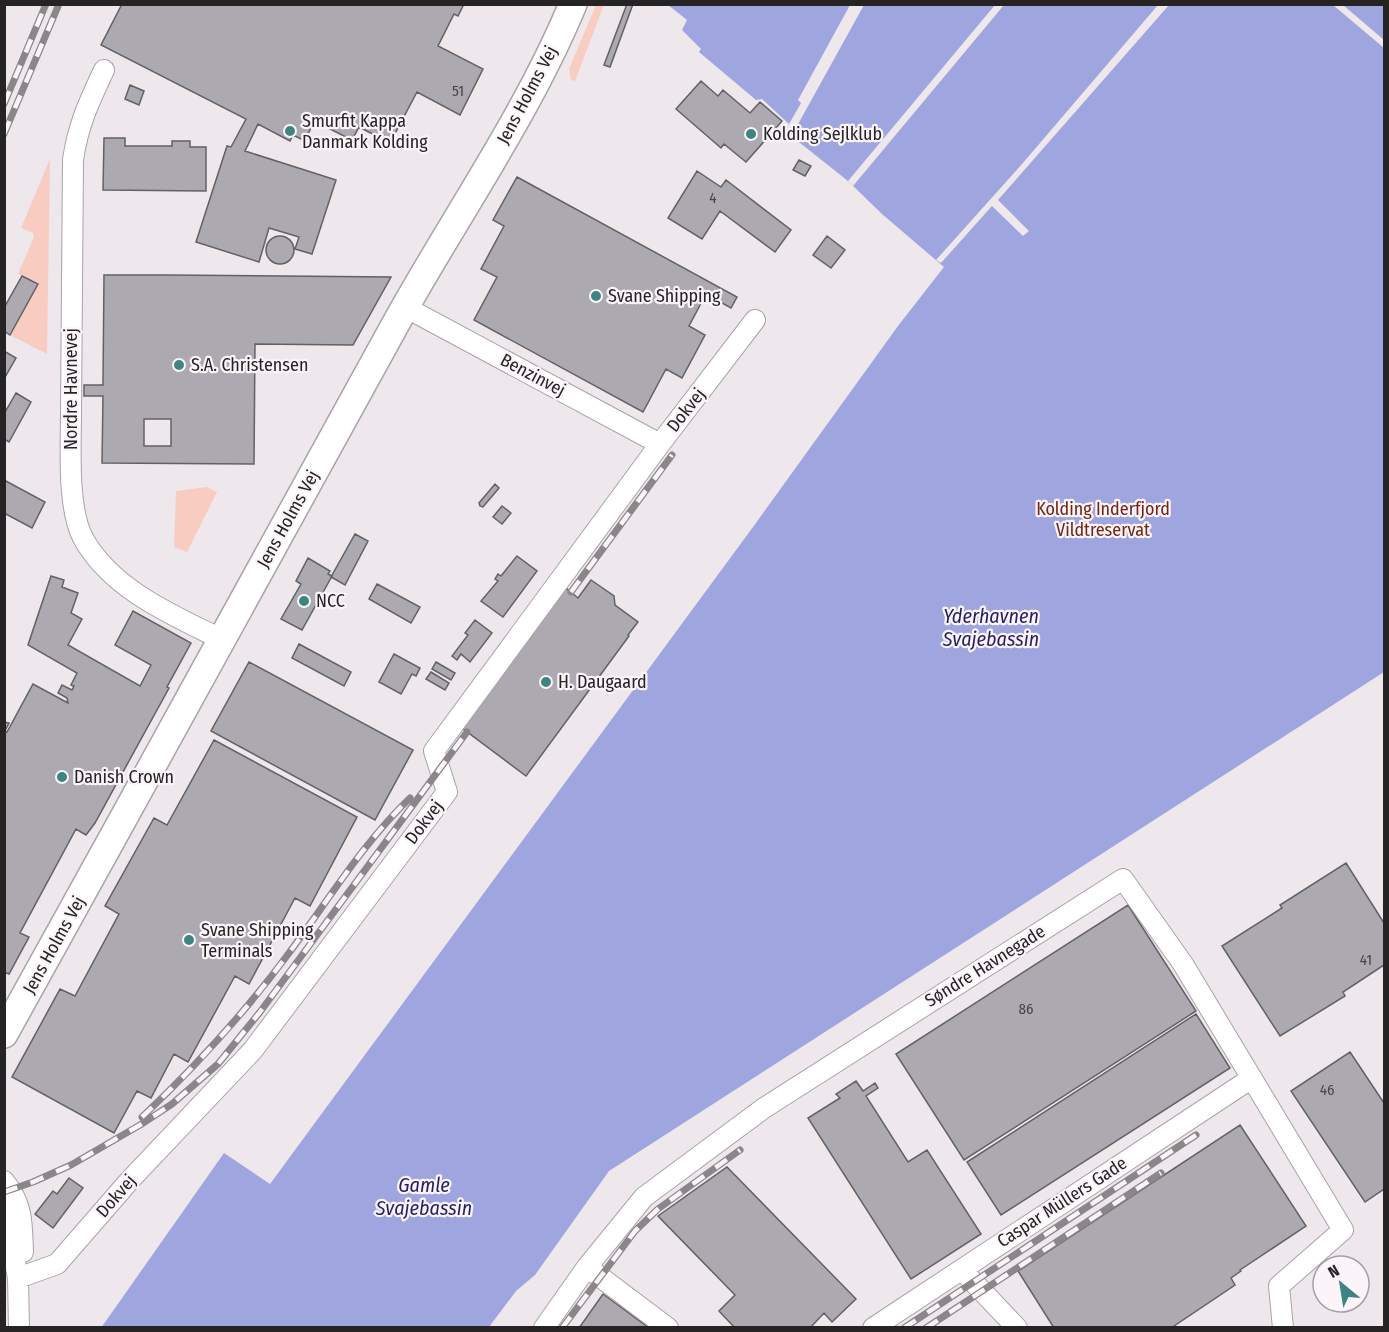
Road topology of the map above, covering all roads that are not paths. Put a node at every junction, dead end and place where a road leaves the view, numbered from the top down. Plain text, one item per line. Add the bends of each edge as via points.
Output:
1 (573, 4) edge
2 (104, 70) dead end
3 (405, 307) junction
4 (755, 320) dead end
5 (660, 444) junction
6 (222, 639) junction
7 (4, 1034) edge
8 (1252, 1078) junction
9 (4, 1181) edge
10 (4, 1208) edge
11 (586, 1267) junction
12 (962, 1270) junction
13 (18, 1278) junction
14 (19, 1328) edge
15 (544, 1328) edge
16 (668, 1328) edge
17 (873, 1328) edge
18 (1017, 1328) edge
19 (1283, 1328) edge

1 - 3 main road, Jens Holms Vej via 491,163
2 - 6 street, Nordre Havnevej via 84,110 73,160 73,501 82,537 108,570 158,606
3 - 5 street, Benzinvej
3 - 6 main road, Jens Holms Vej
4 - 5 street, Dokvej
5 - 13 street, Dokvej via 434,751 447,792 253,1050 57,1264
6 - 7 main road, Jens Holms Vej
8 - 11 street, Søndre Havnegade via 1183,964 1123,879 764,1108 644,1197
8 - 12 street, Caspar Müllers Gade
8 - 19 street, Søndre Havnegade via 1343,1230 1279,1286
9 - 13 street via 22,1215 23,1256
10 - 13 street
11 - 15 street, Søndre Havnegade
11 - 16 street
12 - 17 street, Caspar Müllers Gade
12 - 18 street
13 - 14 street

